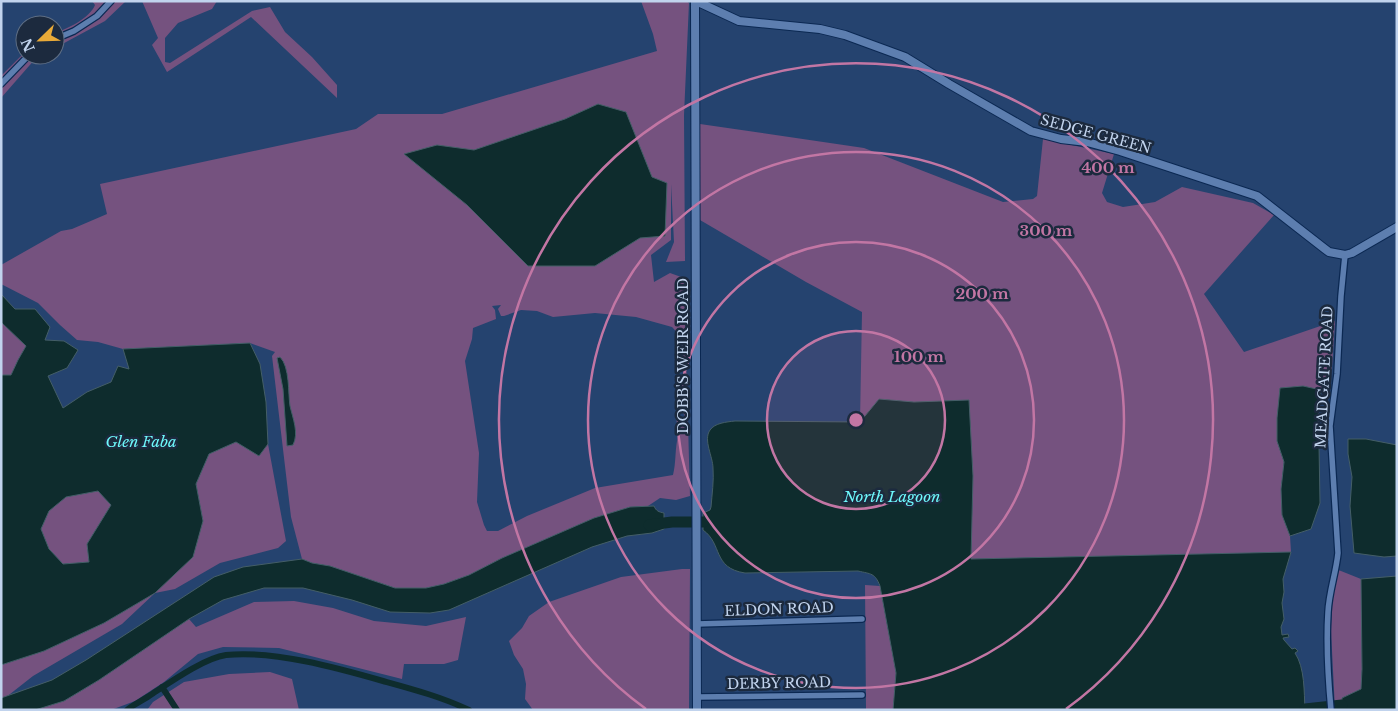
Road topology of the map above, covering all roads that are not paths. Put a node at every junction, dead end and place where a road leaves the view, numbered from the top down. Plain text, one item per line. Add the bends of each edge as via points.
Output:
1 (111, 1) edge
2 (695, 1) edge
3 (65, 35) edge
4 (19, 65) edge
5 (1, 84) edge
6 (1397, 227) edge
7 (1345, 255) junction
8 (862, 619) dead end
9 (697, 624) junction
10 (862, 694) dead end
11 (697, 697) junction
12 (697, 710) edge
13 (1331, 710) edge

1 - 3 street via 97,16
2 - 7 street, SEDGE GREEN via 740,21 820,29 905,57 1031,131 1120,151 1257,196 1329,252
2 - 9 street, DOBB'S WEIR ROAD
4 - 5 street
6 - 7 street
7 - 13 street, MEADGATE ROAD via 1330,426 1338,554 1328,610
8 - 9 street, ELDON ROAD
9 - 11 street, DOBB'S WEIR ROAD
10 - 11 street, DERBY ROAD
11 - 12 street, DOBB'S WEIR ROAD

